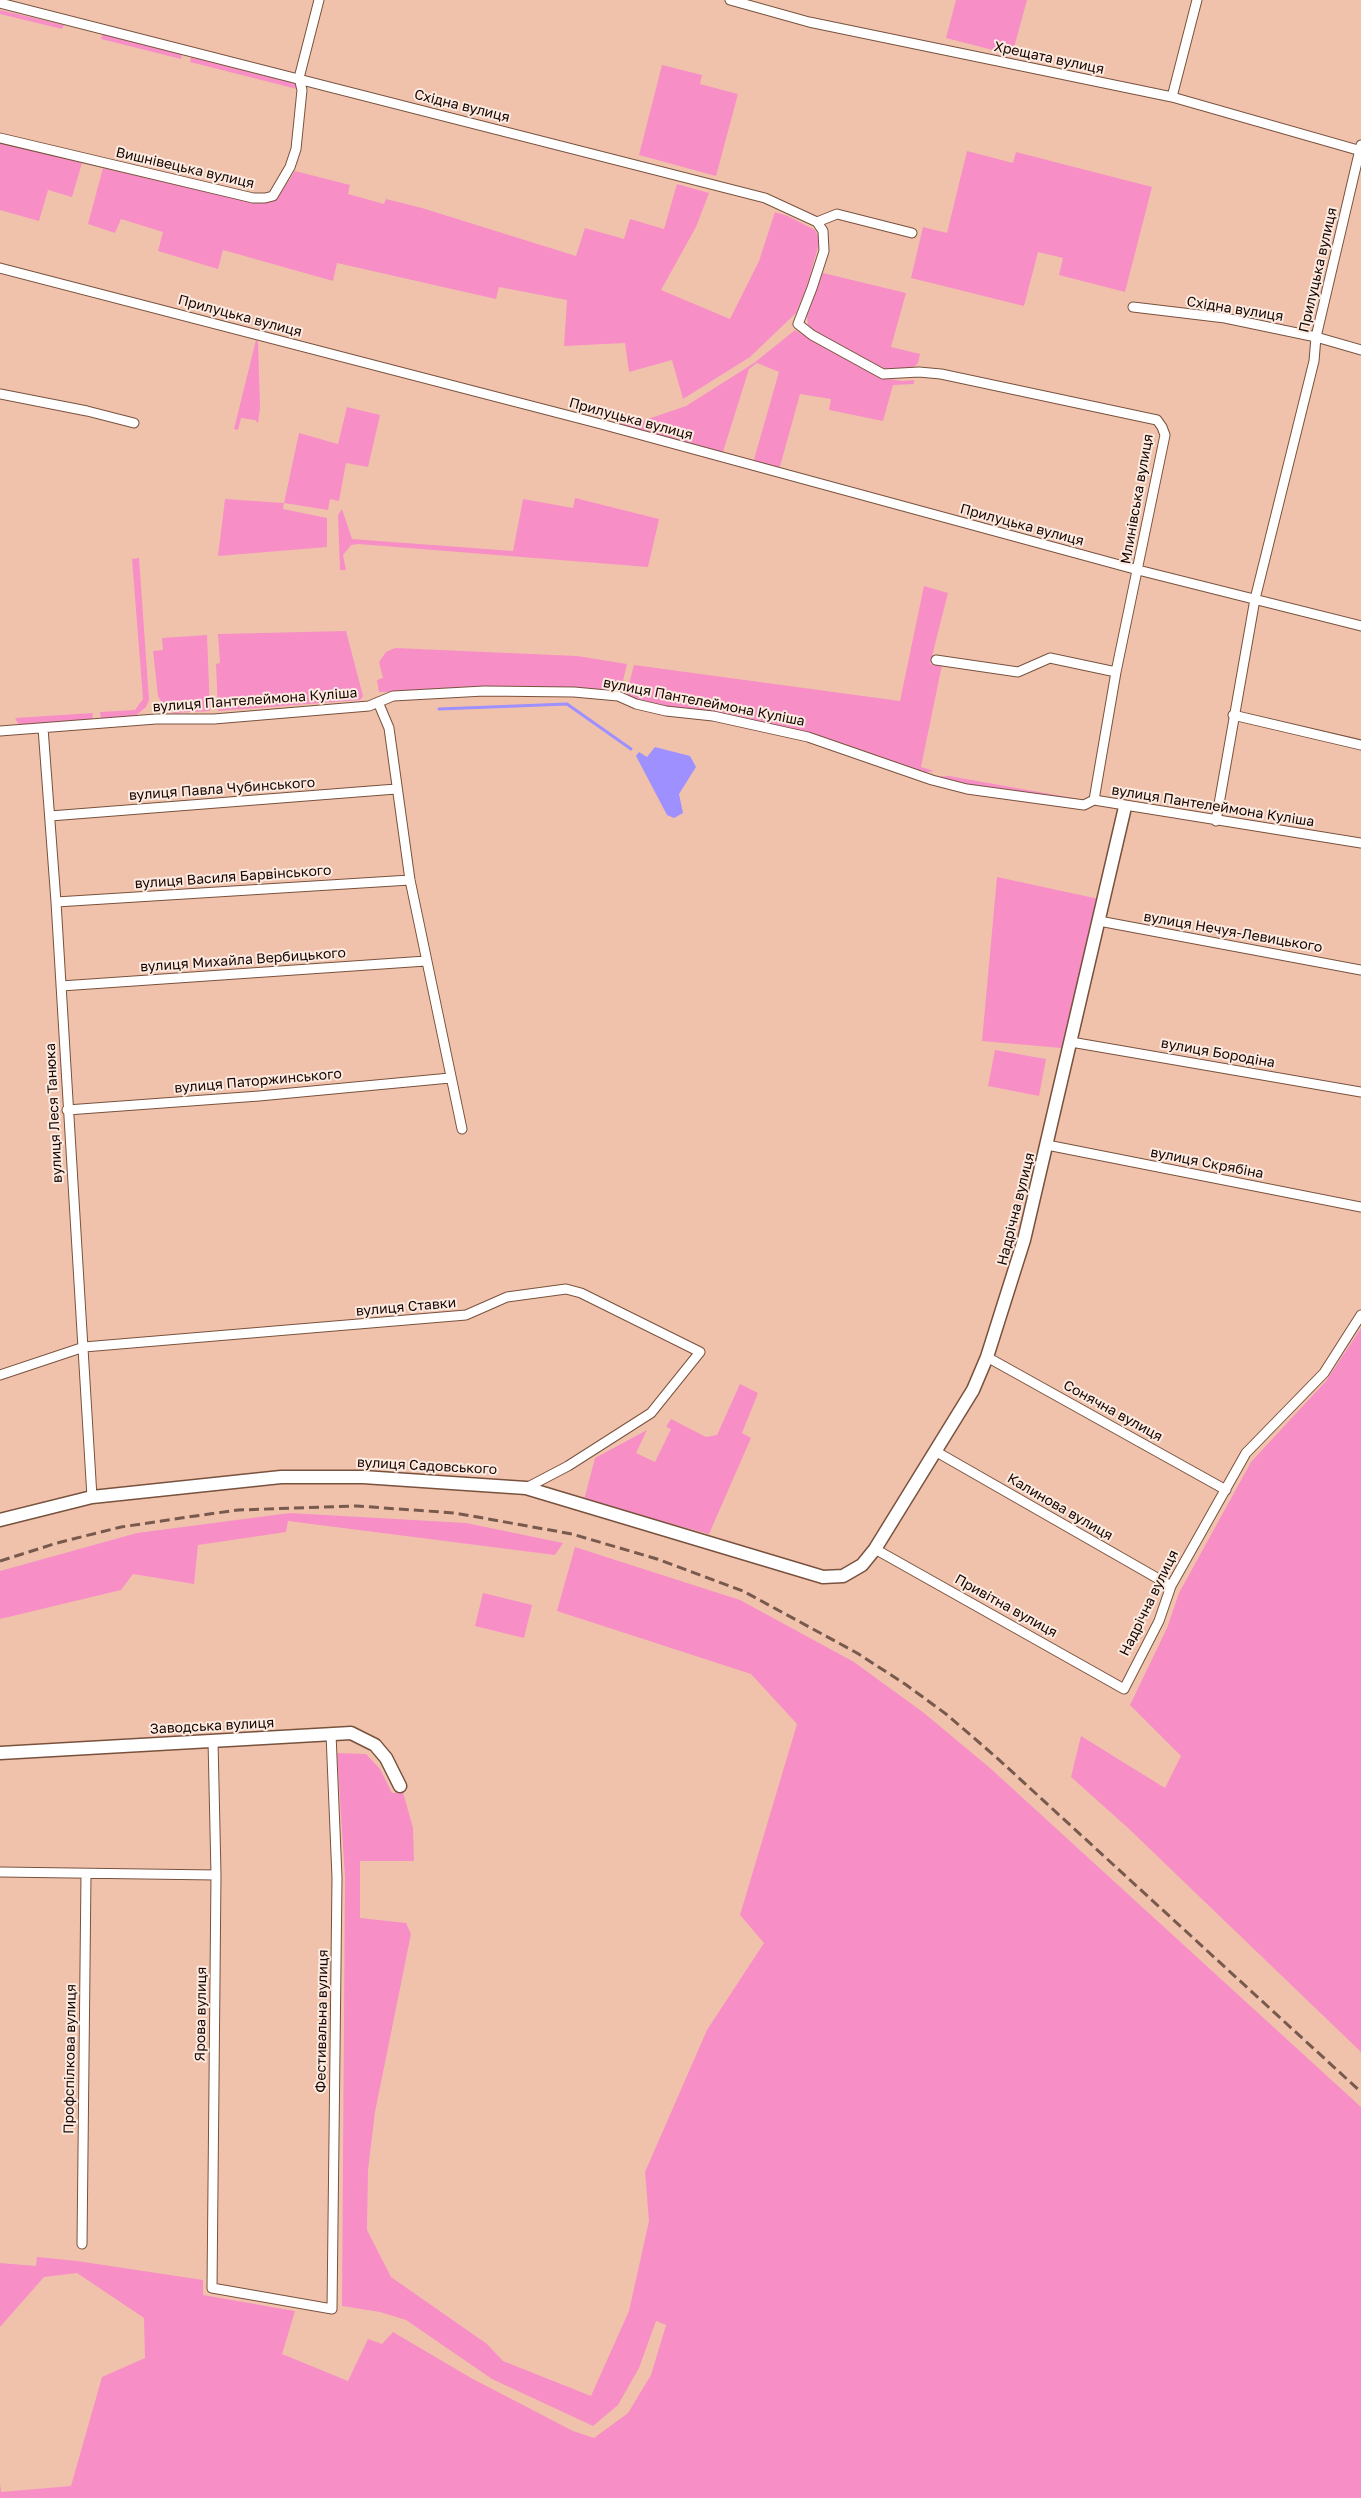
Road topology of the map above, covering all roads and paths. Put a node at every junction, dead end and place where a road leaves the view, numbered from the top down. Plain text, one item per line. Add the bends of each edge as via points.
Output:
1 (319, 0) edge
2 (730, 0) edge
3 (1197, 0) edge
4 (0, 3) edge
5 (299, 78) junction
6 (1172, 97) junction
7 (0, 138) edge
8 (1360, 149) edge
9 (817, 222) junction
10 (912, 233) dead end
11 (0, 268) edge
12 (1133, 307) dead end
13 (1316, 337) junction
14 (1361, 350) edge
15 (0, 394) edge
16 (134, 423) dead end
17 (1138, 570) junction
18 (1255, 599) junction
19 (1361, 626) edge
20 (936, 660) dead end
21 (1116, 672) junction
22 (378, 702) junction
23 (1233, 715) junction
24 (42, 728) junction
25 (0, 731) edge
26 (1361, 744) edge
27 (396, 789) junction
28 (1094, 800) junction
29 (1125, 807) junction
30 (50, 816) junction
31 (1216, 821) junction
32 (1361, 843) edge
33 (410, 880) junction
34 (56, 902) junction
35 (1099, 922) junction
36 (426, 961) junction
37 (1361, 970) edge
38 (61, 986) junction
39 (1071, 1042) junction
40 (450, 1078) junction
41 (1361, 1092) edge
42 (68, 1110) junction
43 (462, 1129) dead end
44 (1047, 1145) junction
45 (1361, 1207) edge
46 (1361, 1315) edge
47 (84, 1347) junction
48 (987, 1357) junction
49 (0, 1375) edge
50 (935, 1451) junction
51 (526, 1488) junction
52 (1226, 1490) junction
53 (92, 1496) junction
54 (0, 1520) edge
55 (875, 1549) junction
56 (842, 1576) joint
57 (1171, 1586) junction
58 (1124, 1689) joint
59 (331, 1734) junction
60 (213, 1740) junction
61 (0, 1753) edge
62 (400, 1786) dead end
63 (0, 1872) edge
64 (86, 1874) junction
65 (216, 1875) junction
66 (82, 2244) dead end
67 (212, 2288) joint

1 - 5 street, Вишнівецька вулиця
2 - 6 street, Хрещата вулиця via 809,22
3 - 6 street
4 - 5 street, Східна вулиця
5 - 7 street, Вишнівецька вулиця via 302,90 296,149 279,189 273,196 265,198
5 - 9 street, Східна вулиця via 765,198
6 - 8 street, Хрещата вулиця
8 - 13 street, Прилуцька вулиця
9 - 10 street via 838,214
9 - 17 street, Млинівська вулиця via 823,231 824,251 798,324 883,374 941,374 1156,420 1165,435
11 - 17 street, Прилуцька вулиця via 601,424
12 - 13 street, Східна вулиця via 1225,318
13 - 14 street, Східна вулиця
13 - 18 street, Прилуцька вулиця via 1314,360
15 - 16 street via 87,410
17 - 18 street, Прилуцька вулиця
17 - 21 street, Млинівська вулиця
18 - 19 street, Прилуцька вулиця
18 - 23 street, Прилуцька вулиця
20 - 21 street via 1018,672 1050,658
21 - 28 street, Млинівська вулиця
22 - 24 street, вулиця Пантелеймона Куліша via 369,706 214,719
22 - 27 street via 389,728
22 - 28 street, вулиця Пантелеймона Куліша via 393,696 484,691 618,696 666,711 713,716 808,737 967,789 1084,805
23 - 26 street
23 - 31 street, Прилуцька вулиця
24 - 25 street, вулиця Пантелеймона Куліша
24 - 30 street, вулиця Леся Танюка
27 - 30 street, вулиця Павла Чубинського
27 - 33 street
28 - 29 street, вулиця Пантелеймона Куліша
29 - 31 street, вулиця Пантелеймона Куліша
29 - 35 street, Надрічна вулиця
30 - 34 street, вулиця Леся Танюка
31 - 32 street, вулиця Пантелеймона Куліша
33 - 34 street, вулиця Василя Барвінського
33 - 36 street
34 - 38 street, вулиця Леся Танюка
35 - 37 street, вулиця Нечуя-Левицького
35 - 39 street, Надрічна вулиця
36 - 38 street, вулиця Михайла Вербицького
36 - 40 street
38 - 42 street, вулиця Леся Танюка
39 - 41 street, вулиця Бородіна
39 - 44 street, Надрічна вулиця
40 - 42 street, вулиця Паторжинського
40 - 43 street
42 - 47 street, вулиця Леся Танюка
44 - 45 street, вулиця Скрябіна
44 - 48 street, Надрічна вулиця via 1020,1257
46 - 52 street, Надрічна вулиця via 1324,1373 1246,1453
47 - 49 street
47 - 51 street, вулиця Ставки via 466,1315 507,1297 566,1290 581,1293 700,1352 651,1413 568,1466
47 - 53 street, вулиця Леся Танюка
48 - 50 street, Надрічна вулиця via 973,1390
48 - 52 street, Сонячна вулиця
50 - 55 street, Надрічна вулиця
50 - 57 street, Калинова вулиця
51 - 53 street, вулиця Садовського via 363,1477 281,1477
51 - 56 street, вулиця Садовського via 824,1577
52 - 57 street, Надрічна вулиця
53 - 54 street, вулиця Садовського
55 - 56 street, Надрічна вулиця via 862,1565
55 - 58 street, Привітна вулиця
57 - 58 street, Надрічна вулиця via 1159,1621
59 - 60 street, Заводська вулиця
59 - 62 street, Заводська вулиця via 351,1734 375,1745 386,1758
59 - 67 street, Фестивальна вулиця via 337,1878 332,2309
60 - 61 street, Заводська вулиця
60 - 65 street, Ярова вулиця
63 - 64 street
64 - 65 street
64 - 66 street, Профспілкова вулиця
65 - 67 street, Ярова вулиця

